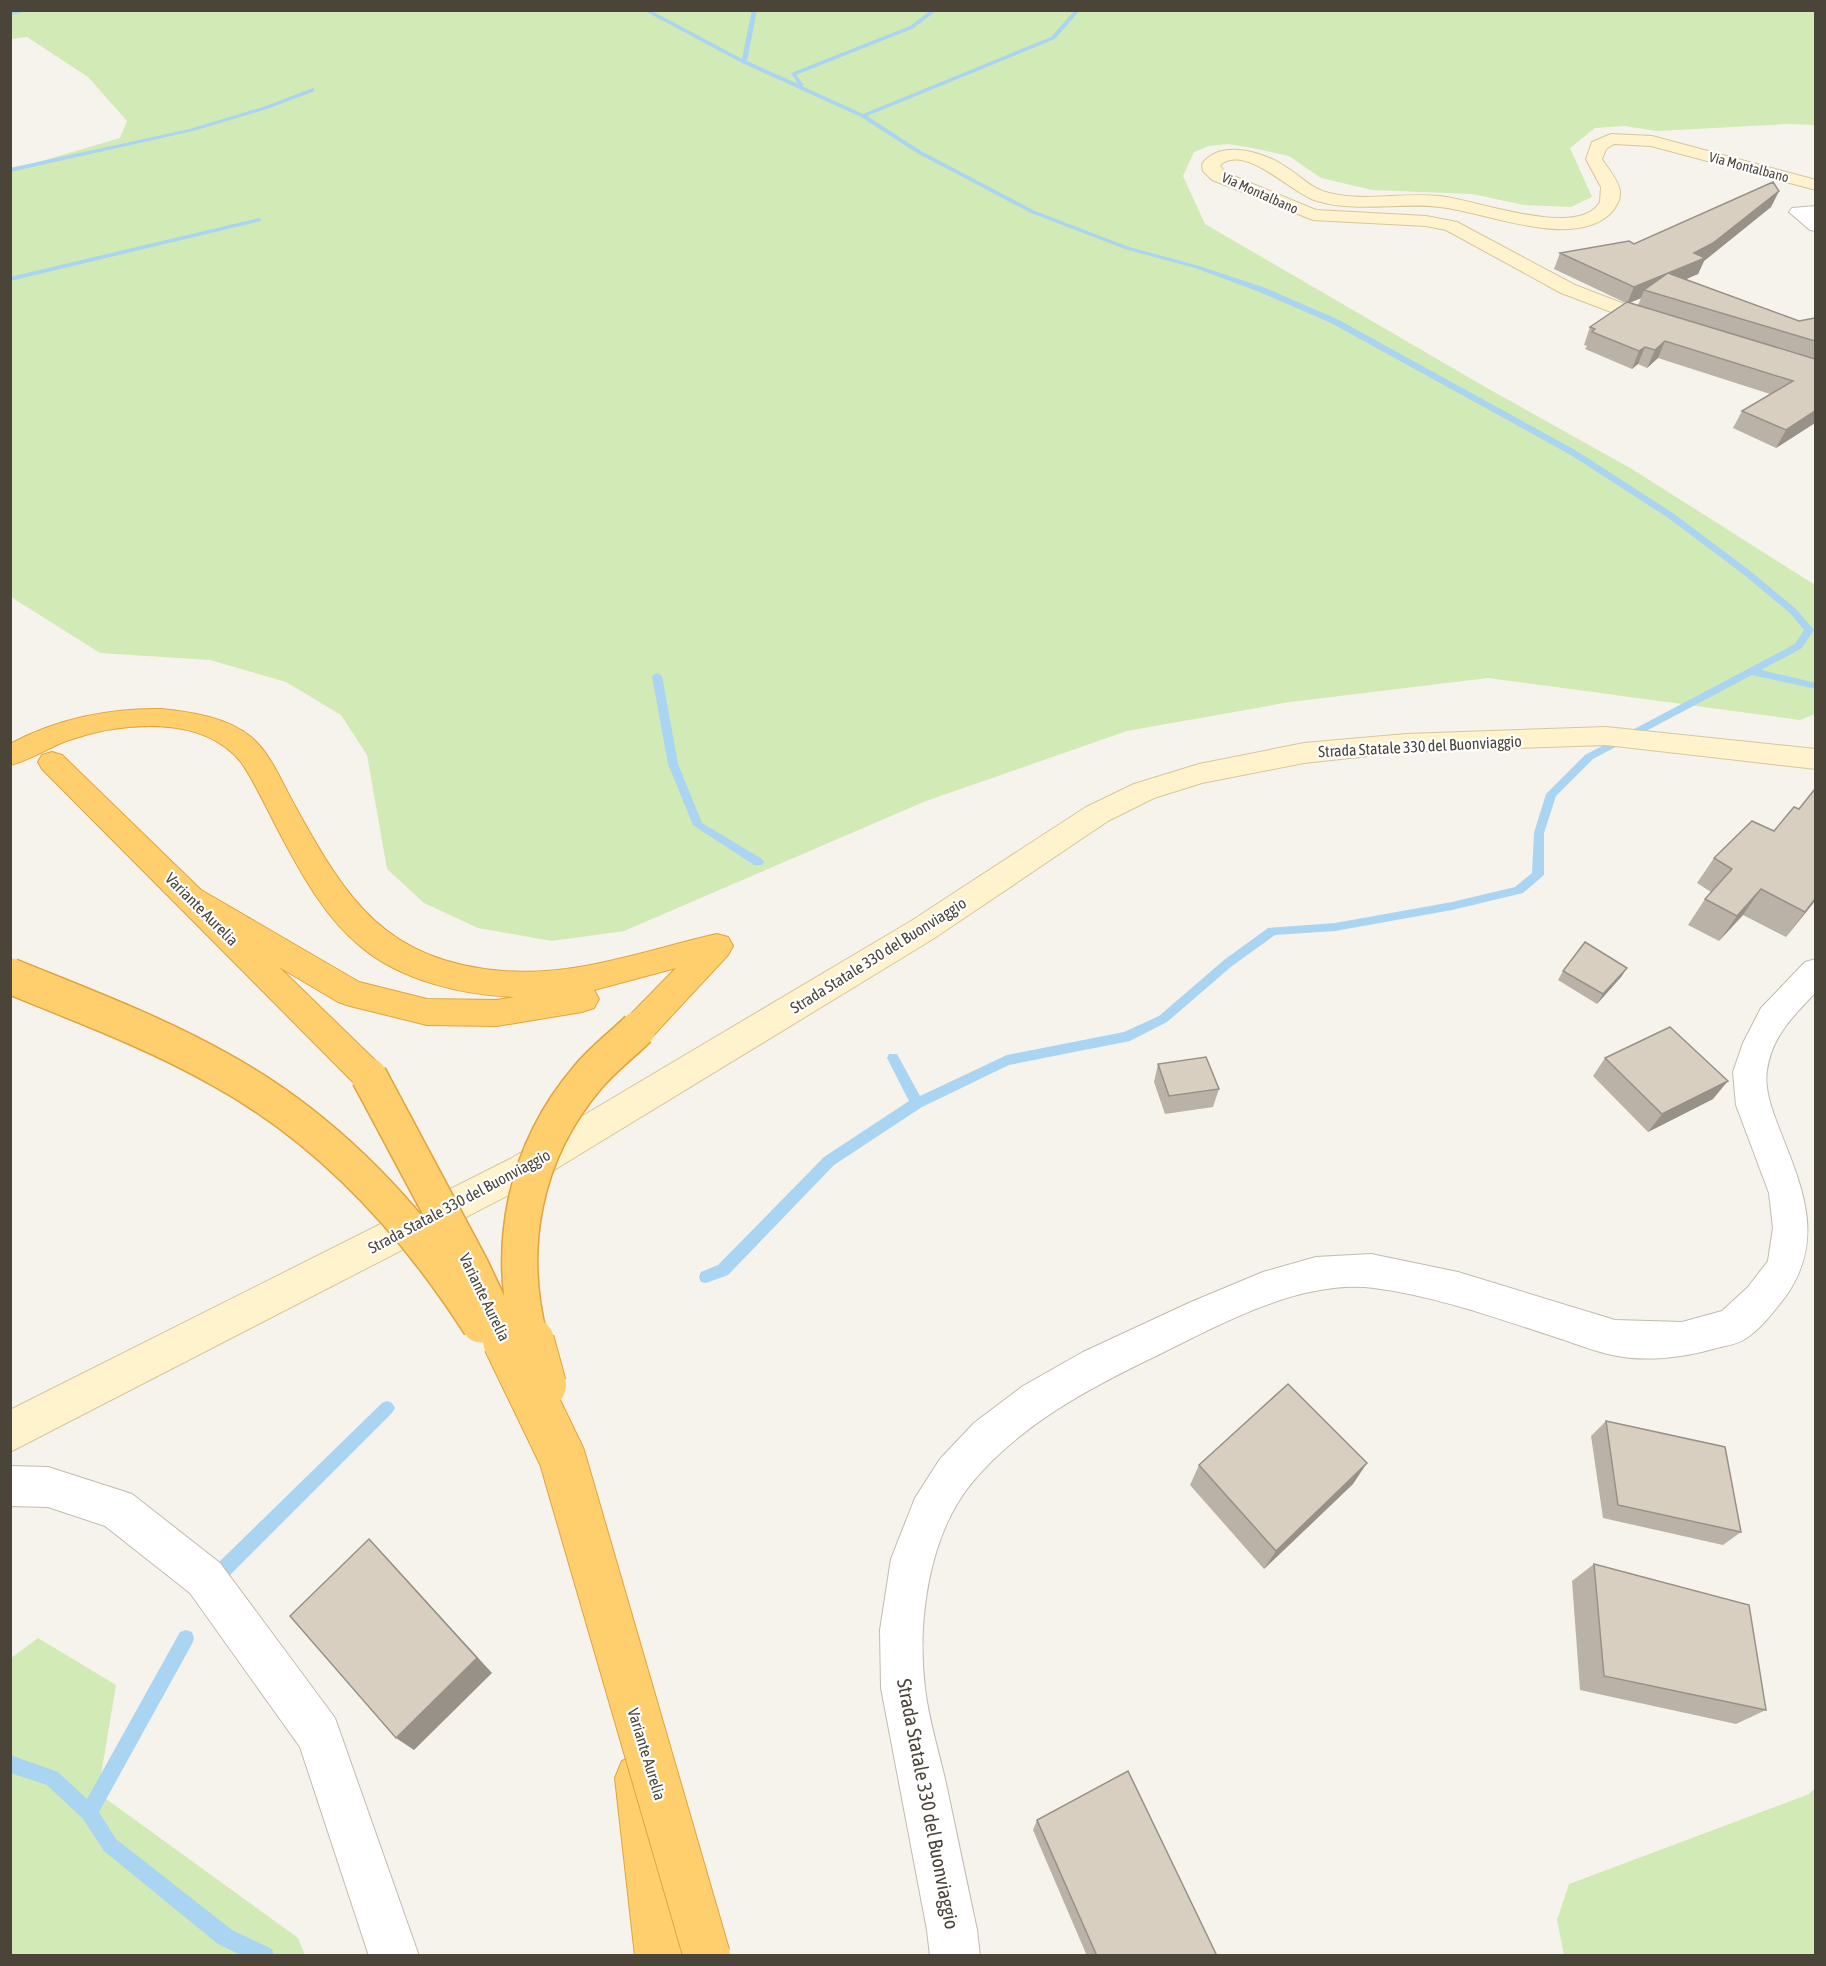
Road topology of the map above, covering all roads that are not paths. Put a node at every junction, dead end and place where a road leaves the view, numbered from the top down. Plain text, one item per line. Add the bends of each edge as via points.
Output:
1 (1815, 184) edge
2 (1815, 211) edge
3 (1815, 226) edge
4 (1681, 331) edge
5 (10, 756) edge
6 (1815, 759) edge
7 (52, 762) dead end
8 (192, 899) junction
9 (717, 946) junction
10 (1815, 971) edge
11 (10, 976) edge
12 (10, 1432) edge
13 (562, 1457) junction
14 (10, 1486) edge
15 (628, 1689) junction
16 (394, 1956) edge
17 (660, 1956) edge
18 (707, 1956) edge
19 (955, 1956) edge

1 - 4 street, Via Montalbano via 1652,141 1611,139 1598,146 1594,159 1611,189 1605,209 1593,219 1556,222 1515,219 1441,201 1328,199 1302,189 1280,171 1256,159 1232,156 1210,164 1218,176 1303,213 1451,226 1568,289
2 - 3 street via 1798,212
5 - 9 highway via 62,734 135,718 184,721 224,734 253,757 302,846 349,916 390,950 447,974 510,984 576,981
6 - 12 street, Strada Statale 330 del Buonviaggio, bridge via 1606,736 1407,743 1304,753 1200,774 1144,791 1097,814 922,930 523,1170
7 - 8 highway, Variante Aurelia
8 - 9 highway via 350,993 427,1012 497,1013 583,999
8 - 13 highway, Variante Aurelia, bridge via 369,1076 471,1267
9 - 13 highway, bridge via 588,1077 554,1127 533,1175 519,1229 520,1292
10 - 19 street, Strada Statale 330 del Buonviaggio via 1772,1017 1750,1072 1753,1105 1787,1193 1791,1228 1785,1267 1761,1299 1733,1326 1682,1340 1615,1338 1458,1288 1371,1271 1316,1274 1276,1284 1235,1301 1097,1365 1038,1399 988,1437 954,1473 930,1513 912,1559 902,1630 903,1688
11 - 13 highway, bridge via 164,1041 250,1086 312,1130 391,1204 459,1293
13 - 15 highway, Variante Aurelia, bridge
14 - 16 street via 48,1487 117,1509 205,1578 319,1734
15 - 17 highway, bridge
15 - 18 highway, Variante Aurelia, bridge

